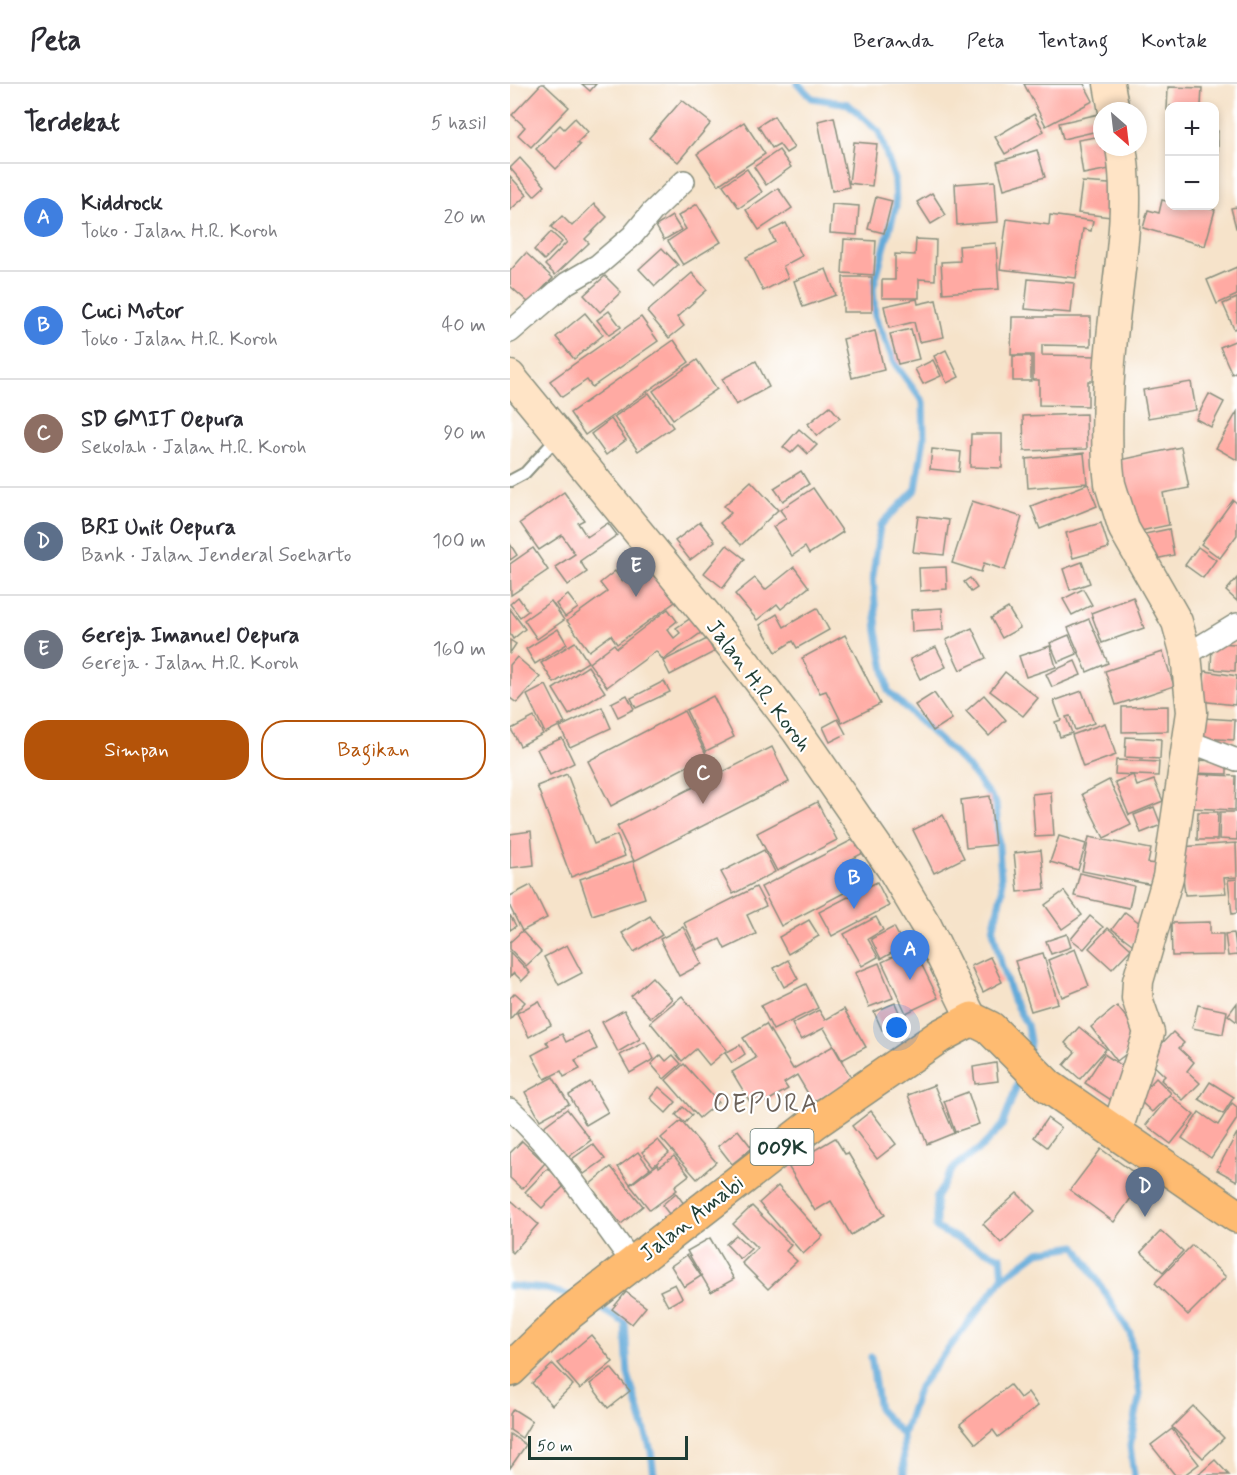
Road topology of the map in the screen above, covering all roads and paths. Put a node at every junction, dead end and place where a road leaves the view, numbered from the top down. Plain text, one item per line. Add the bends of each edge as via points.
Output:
1 (1109, 84) edge
2 (1112, 102) edge
3 (1122, 156) edge
4 (684, 181) dead end
5 (510, 332) edge
6 (510, 376) edge
7 (559, 436) junction
8 (510, 481) edge
9 (1237, 624) edge
10 (1186, 655) junction
11 (1188, 741) junction
12 (1237, 760) edge
13 (972, 1019) junction
14 (510, 1109) edge
15 (1116, 1133) junction
16 (1237, 1216) edge
17 (632, 1262) junction
18 (510, 1370) edge

1 - 2 street
3 - 10 street via 1124,239 1112,340 1110,484 1124,529 1177,622
4 - 5 street via 632,236 598,265 567,283
6 - 7 street, Jalan H.R. Koroh
7 - 8 lane via 525,473
7 - 13 street, Jalan H.R. Koroh via 797,731 893,870 927,927
9 - 10 street
10 - 11 street via 1192,712
11 - 12 street
11 - 15 street via 1168,877 1138,981 1137,998 1149,1033
13 - 15 main road via 990,1028 1048,1086
13 - 17 main road, Jalan Amabi / 009K via 940,1036 823,1116
14 - 17 street via 561,1163
15 - 16 main road
17 - 18 main road, Jalan Amabi / 009K via 569,1313

